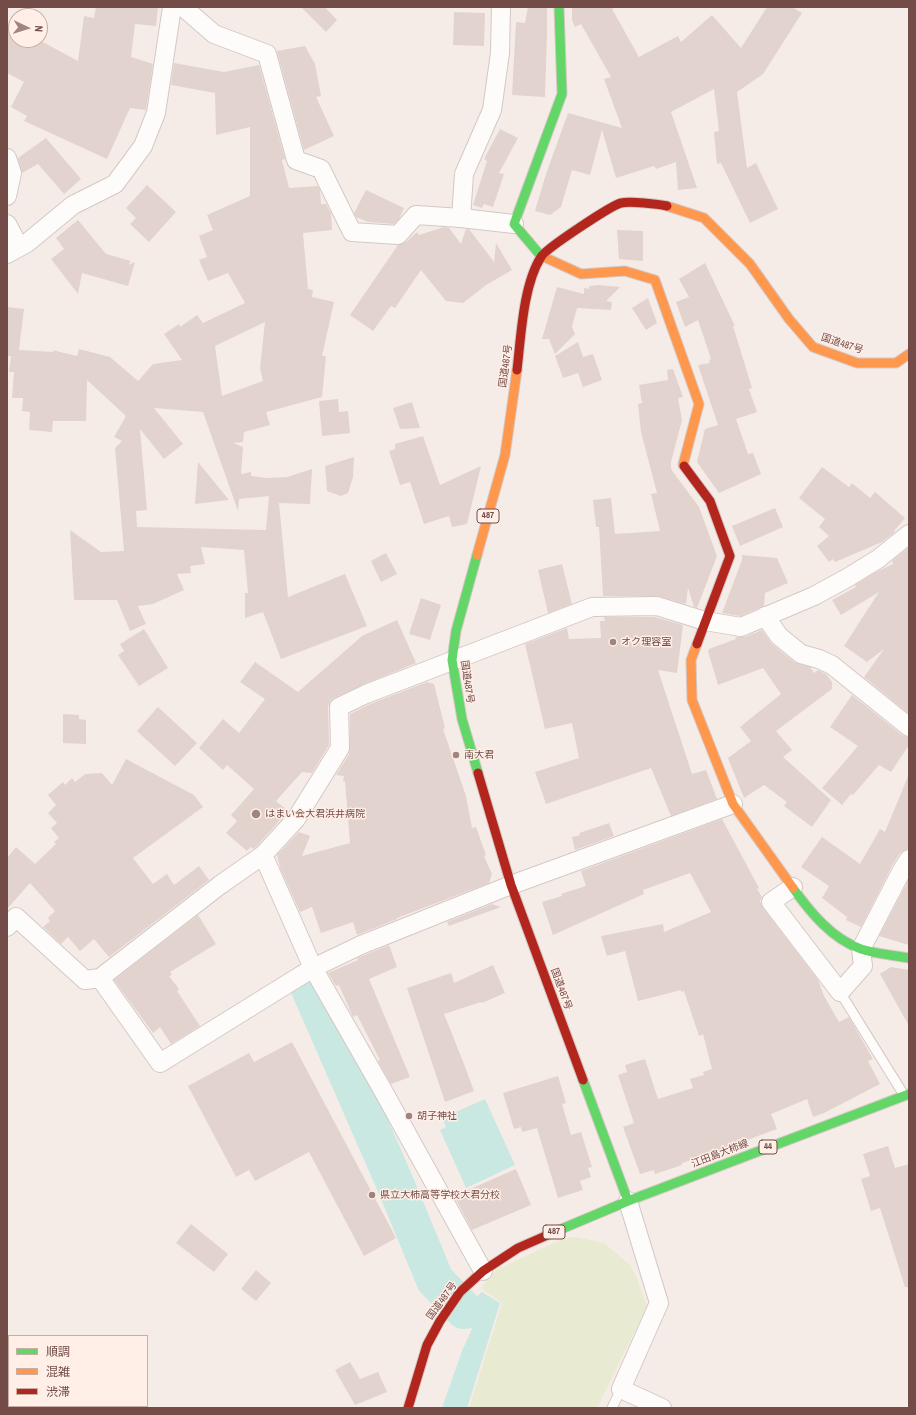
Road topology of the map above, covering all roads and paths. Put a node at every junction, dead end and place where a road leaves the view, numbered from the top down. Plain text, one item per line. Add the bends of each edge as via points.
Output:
1 (172, 7) edge
2 (183, 7) edge
3 (501, 7) edge
4 (559, 7) edge
5 (7, 158) edge
6 (7, 196) edge
7 (460, 218) junction
8 (7, 224) edge
9 (514, 224) junction
10 (13, 250) edge
11 (541, 256) junction
12 (909, 354) edge
13 (909, 534) edge
14 (765, 616) junction
15 (706, 621) junction
16 (452, 660) junction
17 (909, 727) edge
18 (733, 804) junction
19 (264, 855) junction
20 (909, 859) edge
21 (511, 885) junction
22 (793, 887) junction
23 (7, 927) edge
24 (861, 949) junction
25 (909, 958) edge
26 (313, 968) junction
27 (100, 978) junction
28 (840, 992) junction
29 (907, 1095) edge
30 (628, 1201) junction
31 (483, 1270) junction
32 (621, 1389) junction
33 (408, 1408) edge
34 (612, 1408) edge
35 (662, 1408) edge

1 - 10 street via 156,113 143,146 115,184 73,205 27,243
2 - 7 street via 214,34 267,54 296,160 320,169 352,232 398,235 416,215
3 - 7 street via 500,53 492,110 464,174
4 - 9 main road via 562,94
5 - 6 street via 12,173
7 - 9 street
8 - 10 street
9 - 11 main road
11 - 12 main road, 国道487号 via 590,220 621,203 659,204 704,218 750,264 813,348 857,363 896,363
11 - 15 main road via 581,274 625,271 654,280 700,404 683,465 710,501 730,556
11 - 16 main road, 国道487号 / 487 via 528,287 505,455 456,631
13 - 14 street via 847,578 814,596
14 - 15 street via 741,627
14 - 17 street via 779,636 801,654 832,665
15 - 16 street via 657,606 592,607
15 - 18 main road via 691,660 692,700
16 - 19 street via 339,707 340,748 296,820
16 - 21 main road, 国道487号 / 487 via 462,719
18 - 21 street
18 - 22 main road
19 - 26 street
19 - 27 street via 220,884
20 - 24 street
21 - 26 street via 361,945
21 - 30 main road, 国道487号 / 487
22 - 24 main road via 805,905 828,929 838,938
22 - 28 street via 772,902
23 - 27 street via 16,917 85,980
24 - 25 main road
24 - 28 street via 863,966
26 - 27 street via 160,1063
26 - 31 street
28 - 29 lane
29 - 30 main road, 江田島大柿線 / 44
30 - 31 main road, 国道487号 / 487 via 518,1248
30 - 32 street via 659,1303
31 - 33 main road, 国道487号 / 487 via 460,1292 440,1321 427,1345
32 - 34 lane
32 - 35 street

